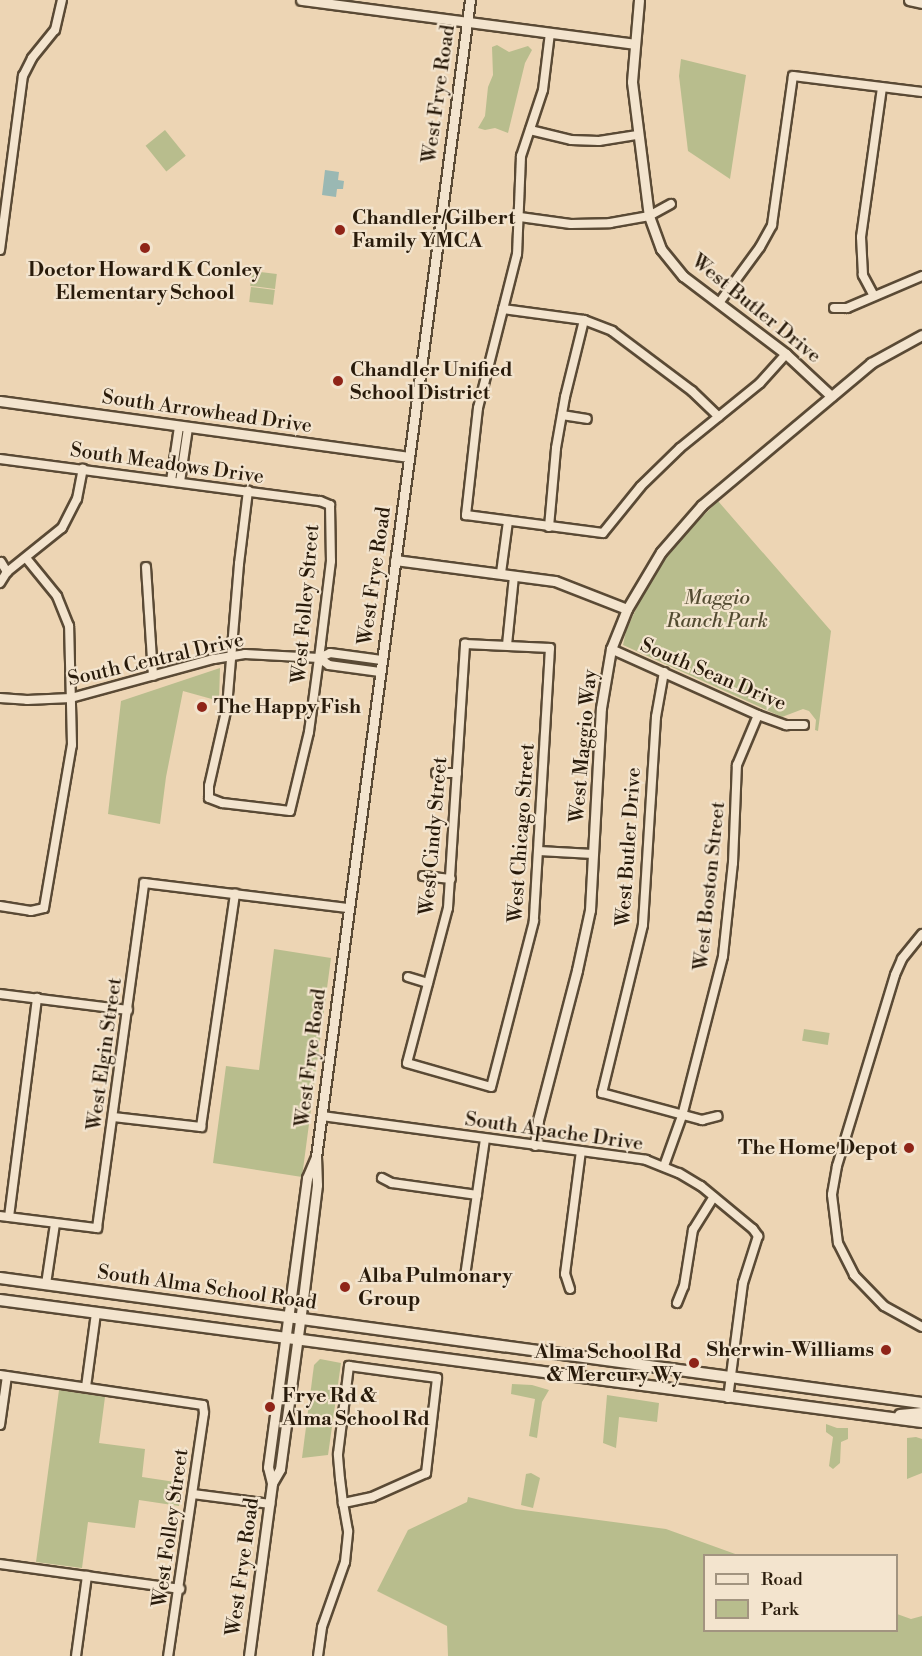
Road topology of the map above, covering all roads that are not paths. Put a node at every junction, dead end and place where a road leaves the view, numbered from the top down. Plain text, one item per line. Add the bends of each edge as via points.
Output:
1 (62, 0) edge
2 (302, 0) edge
3 (470, 0) edge
4 (639, 0) edge
5 (909, 0) edge
6 (922, 3) edge
7 (467, 22) junction
8 (550, 33) junction
9 (633, 44) junction
10 (882, 87) junction
11 (922, 92) edge
12 (530, 130) junction
13 (638, 135) junction
14 (671, 204) dead end
15 (649, 216) junction
16 (520, 217) junction
17 (0, 250) edge
18 (922, 276) edge
19 (874, 296) junction
20 (719, 303) junction
21 (834, 308) dead end
22 (502, 309) junction
23 (584, 320) junction
24 (922, 336) edge
25 (786, 354) junction
26 (831, 396) junction
27 (0, 401) edge
28 (562, 414) junction
29 (719, 417) junction
30 (587, 419) dead end
31 (183, 427) junction
32 (409, 458) junction
33 (0, 459) edge
34 (83, 469) junction
35 (171, 480) junction
36 (180, 482) junction
37 (248, 491) junction
38 (330, 505) joint
39 (508, 521) junction
40 (549, 527) junction
41 (26, 558) junction
42 (396, 560) junction
43 (1, 562) edge
44 (146, 567) dead end
45 (7, 572) junction
46 (501, 573) junction
47 (514, 576) junction
48 (0, 583) edge
49 (627, 609) junction
50 (507, 645) junction
51 (611, 649) junction
52 (232, 656) junction
53 (319, 658) junction
54 (382, 660) junction
55 (381, 672) junction
56 (664, 672) junction
57 (153, 676) junction
58 (0, 698) edge
59 (71, 698) junction
60 (758, 715) junction
61 (804, 725) dead end
62 (435, 773) dead end
63 (457, 773) junction
64 (540, 851) junction
65 (593, 854) junction
66 (423, 876) dead end
67 (451, 879) junction
68 (235, 893) junction
69 (0, 906) edge
70 (349, 908) junction
71 (922, 934) edge
72 (408, 978) dead end
73 (428, 983) junction
74 (0, 994) edge
75 (38, 998) junction
76 (128, 1011) junction
77 (407, 1063) joint
78 (322, 1116) junction
79 (682, 1116) junction
80 (718, 1116) dead end
81 (113, 1117) junction
82 (485, 1139) junction
83 (535, 1145) junction
84 (581, 1150) junction
85 (316, 1157) junction
86 (664, 1166) junction
87 (382, 1178) dead end
88 (477, 1195) junction
89 (714, 1197) junction
90 (0, 1216) edge
91 (9, 1217) junction
92 (55, 1224) junction
93 (465, 1276) dead end
94 (0, 1278) edge
95 (46, 1284) junction
96 (570, 1289) dead end
97 (0, 1300) edge
98 (677, 1303) dead end
99 (96, 1313) junction
100 (289, 1318) junction
101 (301, 1319) junction
102 (922, 1327) edge
103 (286, 1338) junction
104 (298, 1339) junction
105 (3, 1375) edge
106 (731, 1377) junction
107 (86, 1388) junction
108 (728, 1398) junction
109 (922, 1403) edge
110 (922, 1413) edge
111 (888, 1417) junction
112 (922, 1422) edge
113 (0, 1425) edge
114 (272, 1483) junction
115 (193, 1494) junction
116 (343, 1503) junction
117 (270, 1504) junction
118 (0, 1564) edge
119 (87, 1576) junction
120 (180, 1589) junction
121 (76, 1656) edge
122 (168, 1656) edge
123 (249, 1656) edge
124 (318, 1656) edge

1 - 17 street via 55,30 23,76
2 - 7 street
3 - 7 street, West Frye Road
4 - 9 street, West Butler Drive
5 - 6 street
7 - 8 street
7 - 32 street, West Frye Road
8 - 9 street
8 - 12 street via 543,90
9 - 13 street, West Butler Drive via 631,70
10 - 11 street
10 - 19 street via 861,237 863,275
10 - 20 street via 793,76 772,225
12 - 13 street via 571,140 599,141
12 - 16 street via 521,156
13 - 15 street, West Butler Drive
14 - 15 street
15 - 16 street via 571,224
15 - 20 street, West Butler Drive via 668,258 683,276
16 - 22 street via 517,254
18 - 19 street
19 - 21 street via 847,308
20 - 25 street, West Butler Drive
22 - 23 street
22 - 39 street via 478,408 466,515
23 - 28 street
23 - 29 street via 612,331 692,391
24 - 26 street, West Maggio Way via 871,363
25 - 26 street, West Butler Drive
25 - 29 street via 760,383
26 - 49 street, West Maggio Way via 702,505 673,535
27 - 31 street, South Arrowhead Drive
28 - 30 street
28 - 40 street
29 - 40 street via 641,486 603,533
31 - 32 street, South Arrowhead Drive
31 - 35 street
31 - 36 street
32 - 42 street, West Frye Road
33 - 34 street, South Meadows Drive
34 - 35 street, South Meadows Drive
34 - 41 street via 77,499 62,528
35 - 36 street, South Meadows Drive
36 - 37 street, South Meadows Drive
37 - 38 street, South Meadows Drive
37 - 52 street
38 - 53 street, West Folley Street via 331,561
39 - 40 street
39 - 46 street
41 - 45 street
41 - 59 street via 65,612 71,642
42 - 46 street
42 - 54 street, West Frye Road
43 - 45 street
44 - 57 street
45 - 48 street
46 - 47 street
47 - 49 street via 555,581
47 - 50 street
49 - 51 street, West Maggio Way
50 - 63 street, West Cindy Street via 465,644
50 - 64 street, West Chicago Street via 550,648
51 - 56 street, South Sean Drive
51 - 65 street, West Maggio Way via 601,708
52 - 53 street, South Central Drive
52 - 53 street, West Folley Street via 227,707 209,798 290,811 309,732
52 - 57 street, South Central Drive
53 - 54 street, South Central Drive via 330,653
53 - 55 street, South Central Drive via 329,665
54 - 55 street, West Frye Road
55 - 70 street, West Frye Road
56 - 60 street, South Sean Drive
56 - 79 street, West Butler Drive via 656,717 643,925 602,1093
57 - 59 street, South Central Drive
58 - 59 street, South Central Drive
59 - 69 street via 70,767 44,908
60 - 61 street, South Sean Drive via 786,725
60 - 79 street, West Boston Street via 737,765 733,863 723,956
62 - 63 street
63 - 67 street, West Cindy Street
64 - 65 street
64 - 77 street, West Chicago Street via 534,921 490,1087
65 - 83 street, West Maggio Way via 585,938
66 - 67 street
67 - 73 street, West Cindy Street via 448,908
68 - 70 street
68 - 76 street, West Elgin Street via 144,883
68 - 81 street via 201,1128
70 - 78 street, West Frye Road
71 - 102 street via 895,975 837,1166 832,1195 838,1243 854,1275 884,1306
72 - 73 street
73 - 77 street, West Cindy Street
74 - 75 street
75 - 76 street
75 - 91 street
76 - 81 street, West Elgin Street
78 - 82 street, South Apache Drive
78 - 85 street, West Frye Road
79 - 80 street via 702,1120
79 - 86 street, West Boston Street
81 - 92 street, West Elgin Street via 97,1228
82 - 83 street, South Apache Drive
82 - 88 street
83 - 84 street, South Apache Drive
84 - 86 street, South Apache Drive
84 - 96 street via 565,1274
85 - 100 street, West Frye Road via 307,1178
85 - 101 street, West Frye Road via 317,1185
86 - 89 street, South Apache Drive
87 - 88 street via 392,1183
88 - 93 street
89 - 98 street via 693,1230 684,1286
89 - 106 street, South Apache Drive via 758,1236 743,1283
90 - 91 street
91 - 92 street
92 - 95 street
94 - 95 main road, South Alma School Road
95 - 100 main road, South Alma School Road
97 - 99 main road, South Alma School Road
99 - 103 main road, South Alma School Road
99 - 107 street
100 - 101 main road, South Alma School Road
100 - 103 street, West Frye Road
101 - 104 street, West Frye Road
101 - 106 main road, South Alma School Road
103 - 104 main road, South Alma School Road
103 - 114 street, West Frye Road via 268,1467
104 - 108 main road, South Alma School Road
104 - 114 street, West Frye Road via 280,1469
105 - 107 street
105 - 113 street
106 - 108 street
106 - 109 main road, South Alma School Road
107 - 115 street, West Folley Street via 203,1405
108 - 111 main road, South Alma School Road
110 - 111 main road
111 - 112 main road
114 - 117 street, West Frye Road
115 - 117 street
115 - 120 street, West Folley Street
116 - 116 street via 338,1454 349,1366 437,1378 426,1473 372,1497
116 - 124 street via 348,1531 345,1562 322,1627
117 - 123 street, West Frye Road
118 - 119 street
119 - 120 street
119 - 121 street
120 - 122 street, West Folley Street

